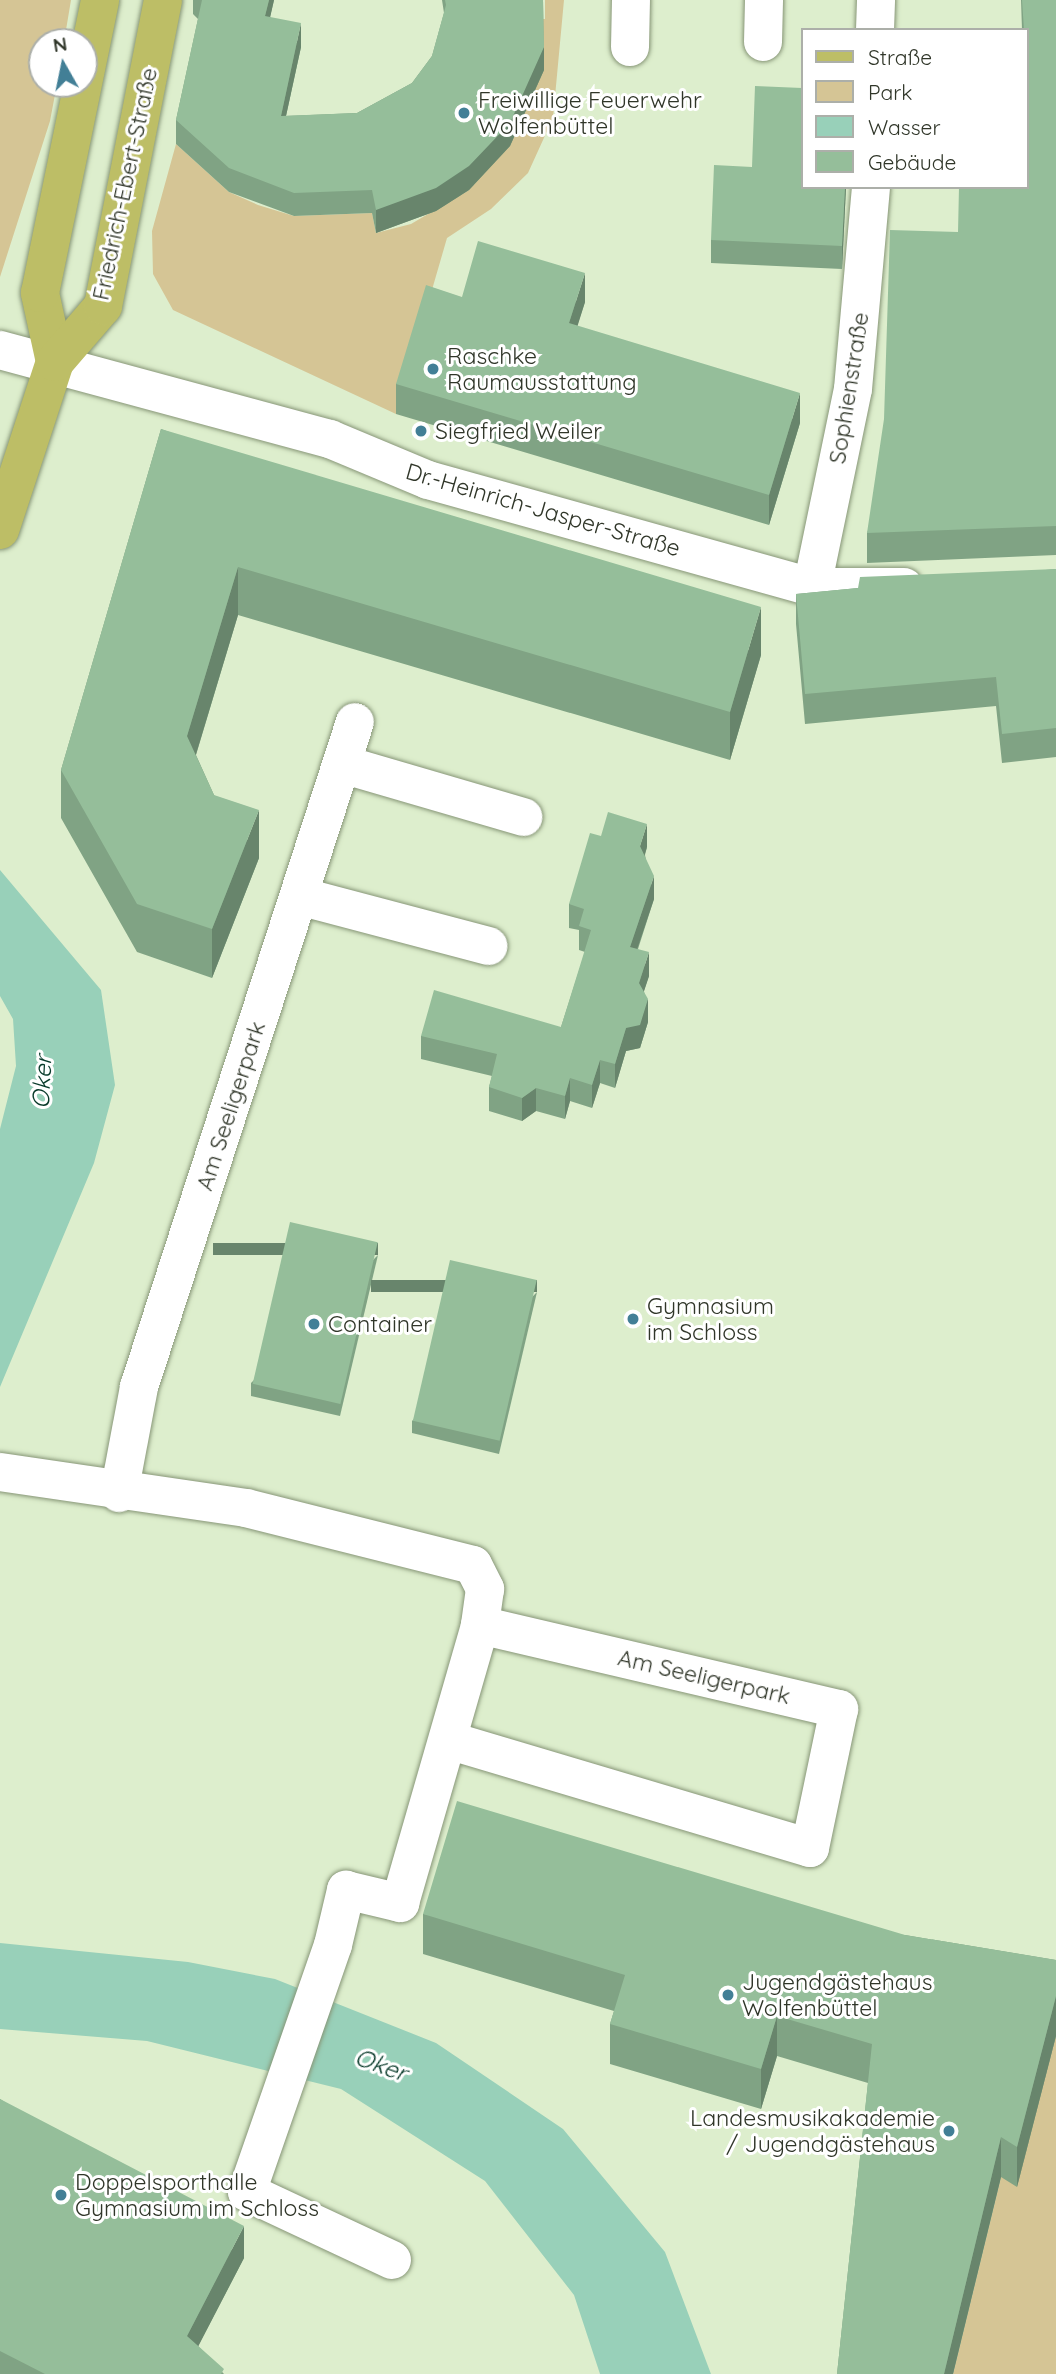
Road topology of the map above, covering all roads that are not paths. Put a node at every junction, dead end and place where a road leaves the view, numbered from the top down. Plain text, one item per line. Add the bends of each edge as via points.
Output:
1 (100, 0) edge
2 (163, 0) edge
3 (631, 0) edge
4 (764, 0) edge
5 (876, 0) edge
6 (875, 28) edge
7 (763, 42) dead end
8 (630, 47) dead end
9 (871, 189) edge
10 (0, 350) edge
11 (55, 362) junction
12 (0, 530) edge
13 (947, 584) edge
14 (812, 587) junction
15 (355, 722) dead end
16 (342, 764) junction
17 (523, 817) dead end
18 (299, 896) junction
19 (488, 946) dead end
20 (6, 1474) edge
21 (119, 1493) junction
22 (480, 1625) junction
23 (451, 1741) junction
24 (392, 2260) dead end

1 - 11 main road via 40,293
2 - 11 main road, Friedrich-Ebert-Straße via 103,306
3 - 8 street
4 - 7 street
5 - 6 street
9 - 14 street, Sophienstraße via 853,388
10 - 11 street, Dr.-Heinrich-Jasper-Straße
11 - 12 main road
11 - 14 street, Dr.-Heinrich-Jasper-Straße via 330,439 428,480
13 - 14 street, Dr.-Heinrich-Jasper-Straße
15 - 16 street, Am Seeligerpark
16 - 17 street
16 - 18 street, Am Seeligerpark
18 - 19 street
18 - 21 street, Am Seeligerpark via 139,1387
20 - 21 street
21 - 22 street via 246,1508 473,1565 485,1589
22 - 23 street
22 - 23 street, Am Seeligerpark via 839,1709 810,1847
23 - 24 street via 400,1903 345,1890 333,1945 247,2192

